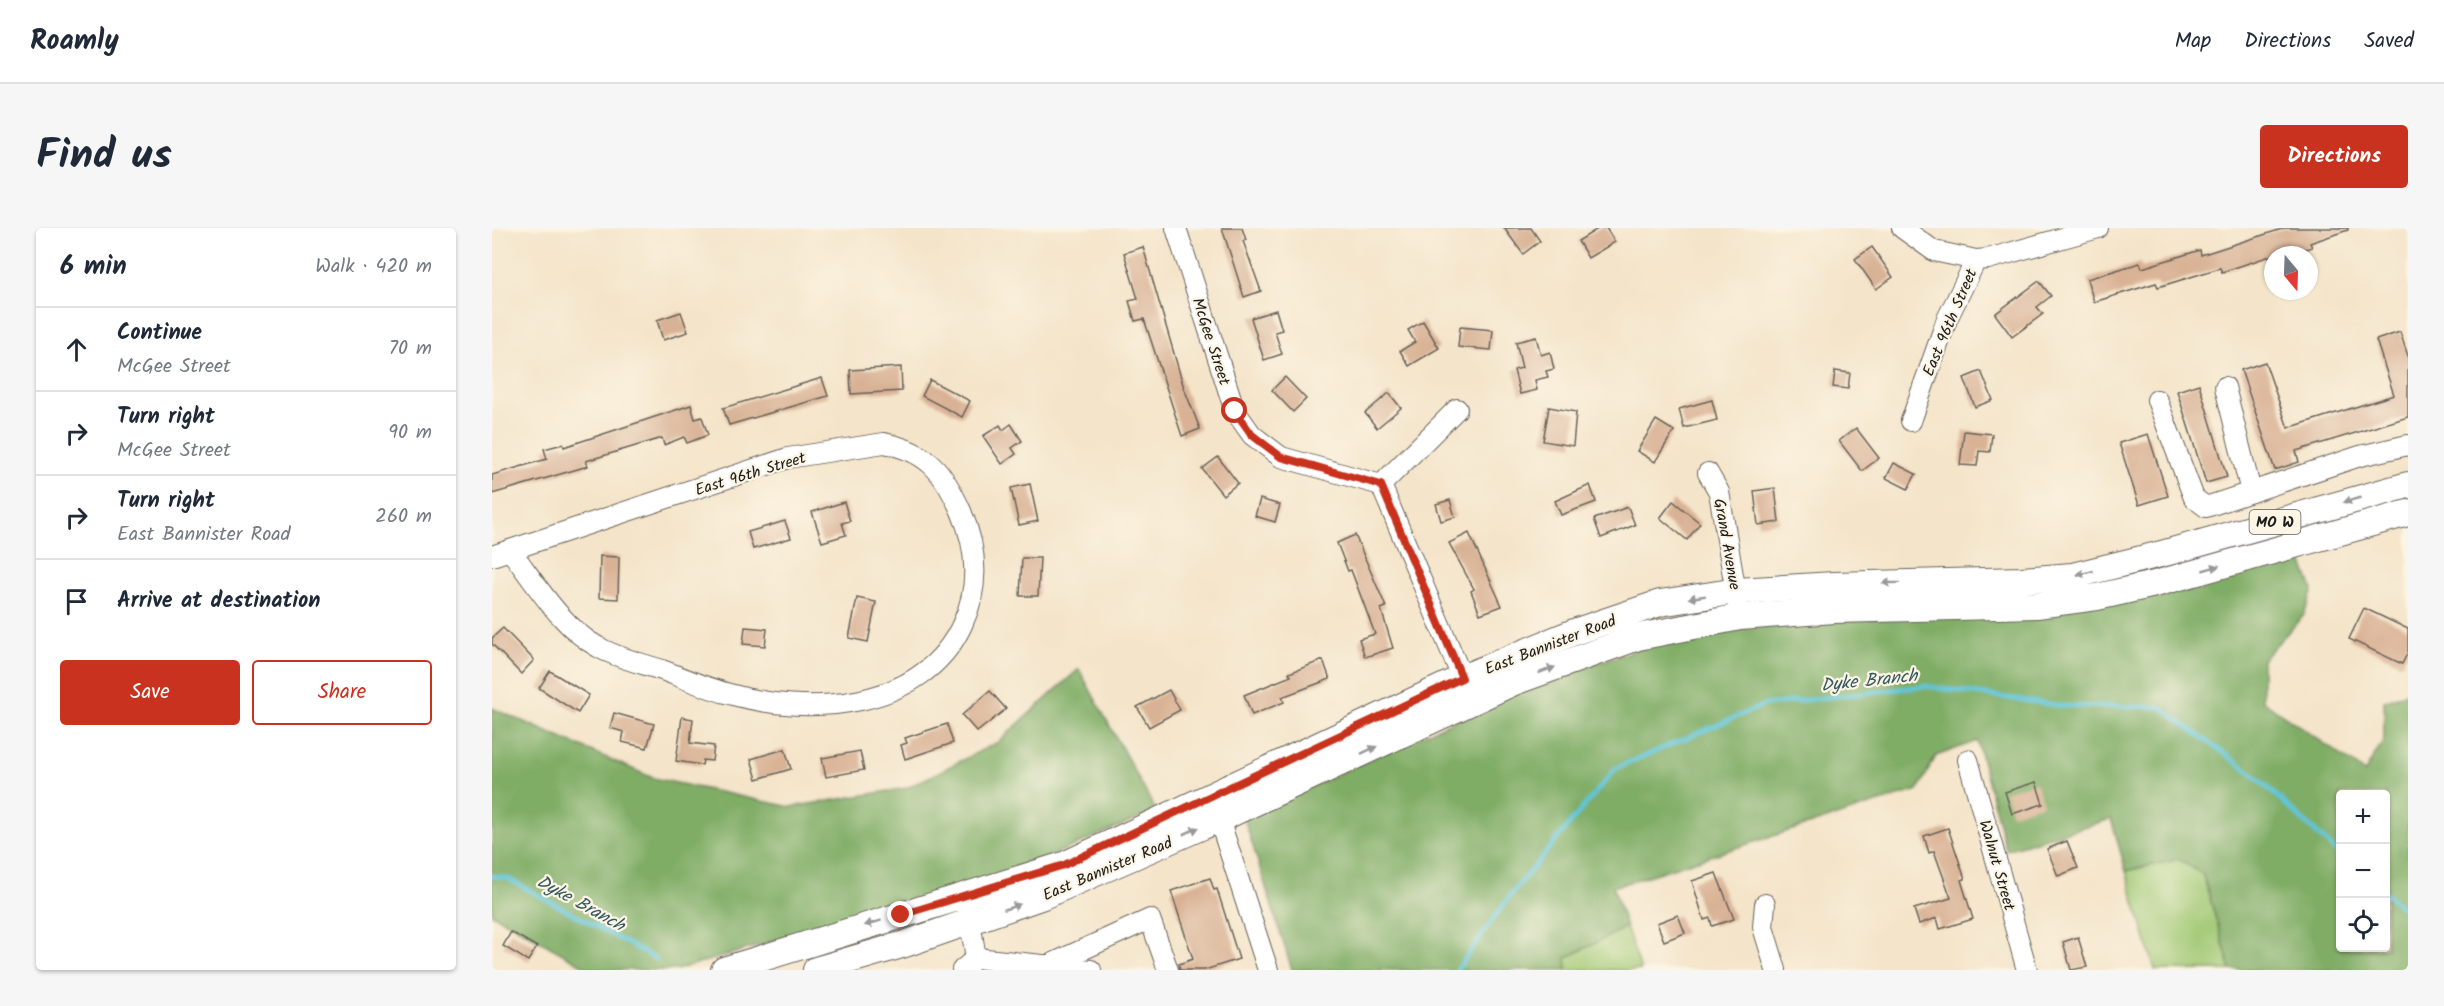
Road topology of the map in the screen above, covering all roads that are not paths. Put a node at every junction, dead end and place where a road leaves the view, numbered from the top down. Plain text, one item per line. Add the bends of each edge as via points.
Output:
1 (1176, 228) edge
2 (1902, 228) edge
3 (2098, 228) edge
4 (2045, 236) edge
5 (1976, 260) junction
6 (2226, 387) dead end
7 (2157, 400) dead end
8 (1457, 409) dead end
9 (1911, 421) dead end
10 (2408, 446) edge
11 (1708, 473) dead end
12 (1381, 485) junction
13 (2408, 485) edge
14 (2252, 492) junction
15 (2206, 507) junction
16 (2408, 513) edge
17 (2213, 539) junction
18 (501, 553) edge
19 (1737, 591) junction
20 (1740, 617) junction
21 (1462, 678) junction
22 (1474, 702) junction
23 (1968, 760) dead end
24 (1219, 819) junction
25 (965, 895) junction
26 (1765, 904) dead end
27 (971, 921) junction
28 (1048, 965) junction
29 (971, 966) edge
30 (724, 970) edge
31 (816, 970) edge
32 (1091, 970) edge
33 (1168, 970) edge
34 (1268, 970) edge
35 (1776, 970) edge
36 (2027, 970) edge

1 - 12 street, McGee Street via 1235,411 1252,435 1281,457
2 - 5 street via 1934,250
3 - 4 street, East 96th Street
4 - 5 street, East 96th Street
5 - 9 street, East 96th Street via 1947,319
6 - 14 street
7 - 15 street via 2194,498
8 - 12 street
10 - 14 street via 2360,456
11 - 19 street, Grand Avenue via 1719,492
12 - 21 street
13 -> 17 main road, MO W
14 - 15 street
15 - 17 street
20 -> 16 main road, East Bannister Road / MO W via 1834,610 2037,605 2097,597
17 -> 19 main road, East Bannister Road / MO W via 2072,576
18 - 18 street, East 96th Street via 580,635 598,648 727,693 791,705 828,705 864,699 920,676 957,636 969,612 975,578 970,531 948,482 923,457 884,443 788,458
19 - 20 street, Grand Avenue
19 -> 21 main road, East Bannister Road / MO W via 1660,603 1574,632
22 -> 20 main road, East Bannister Road / MO W via 1514,682 1638,637
21 - 22 street
21 - 25 main road, East Bannister Road / MO W via 1064,865
24 -> 22 main road, East Bannister Road / MO W
23 - 36 street, Walnut Street
27 -> 24 main road, East Bannister Road / MO W via 1043,896
24 - 34 street
25 - 27 street
25 -> 30 main road, East Bannister Road / MO W
26 - 35 street via 1763,927
27 - 29 street
27 - 31 main road, East Bannister Road / MO W
28 - 29 street
28 - 32 street
28 - 33 street via 1150,919

